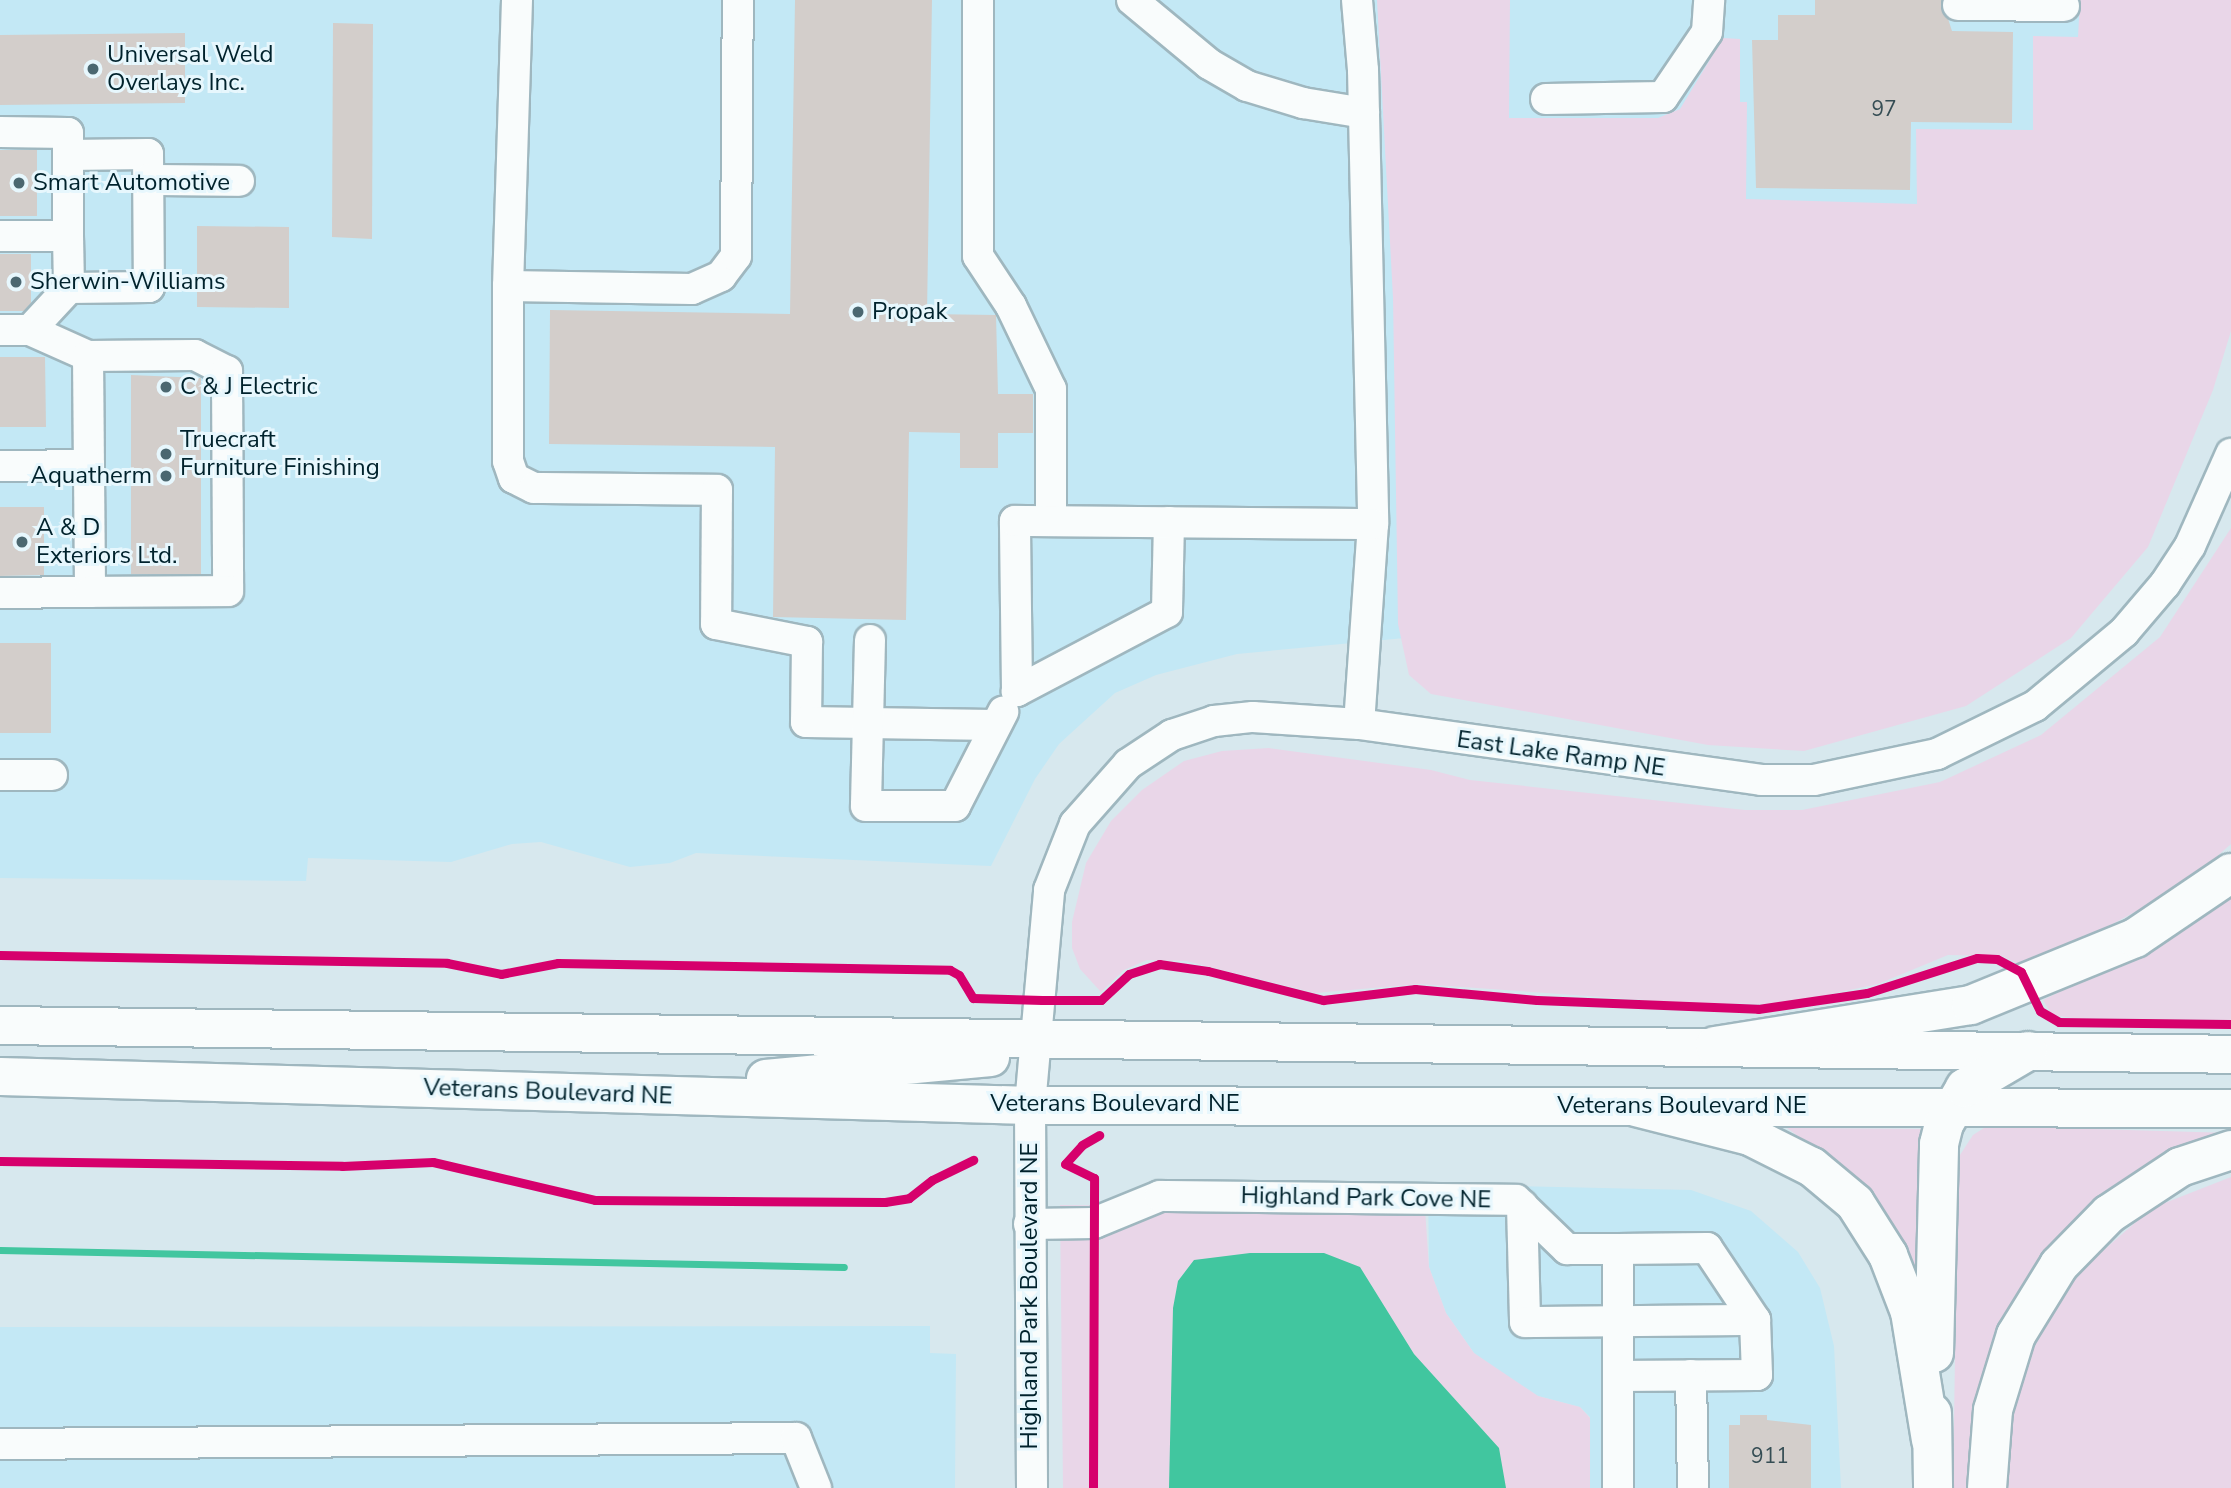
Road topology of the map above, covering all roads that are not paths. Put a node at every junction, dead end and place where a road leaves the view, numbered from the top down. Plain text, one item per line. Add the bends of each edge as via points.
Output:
1 (517, 0) edge
2 (738, 0) edge
3 (978, 0) edge
4 (1132, 0) edge
5 (1357, 0) edge
6 (1709, 0) edge
7 (2010, 2) edge
8 (1958, 5) dead end
9 (2064, 6) dead end
10 (1546, 99) dead end
11 (1364, 113) junction
12 (0, 132) edge
13 (68, 155) junction
14 (148, 180) junction
15 (239, 181) dead end
16 (0, 236) edge
17 (68, 236) junction
18 (508, 286) junction
19 (69, 288) junction
20 (0, 330) edge
21 (30, 330) junction
22 (88, 356) junction
23 (2231, 454) edge
24 (0, 466) edge
25 (89, 466) junction
26 (1051, 521) junction
27 (1169, 522) junction
28 (1373, 524) junction
29 (90, 592) junction
30 (0, 593) edge
31 (870, 640) dead end
32 (1017, 691) junction
33 (869, 723) junction
34 (1359, 724) junction
35 (993, 725) junction
36 (0, 775) edge
37 (52, 775) dead end
38 (2231, 873) edge
39 (0, 1025) edge
40 (1039, 1038) junction
41 (1715, 1046) junction
42 (2028, 1051) junction
43 (2231, 1054) edge
44 (0, 1076) edge
45 (604, 1093) junction
46 (1030, 1105) junction
47 (1953, 1106) junction
48 (1636, 1107) junction
49 (2231, 1108) edge
50 (2231, 1150) edge
51 (1522, 1205) junction
52 (1029, 1224) junction
53 (1523, 1249) junction
54 (1567, 1249) junction
55 (1618, 1249) junction
56 (1755, 1320) junction
57 (1618, 1321) junction
58 (1691, 1375) junction
59 (1618, 1376) junction
60 (1931, 1440) junction
61 (0, 1444) edge
62 (816, 1488) edge
63 (1032, 1488) edge
64 (1618, 1488) edge
65 (1693, 1488) edge
66 (1933, 1488) edge
67 (1987, 1488) edge

1 - 18 street
2 - 18 street via 736,256 721,276 692,289
3 - 26 street via 978,256 1011,306 1051,389
4 - 11 street via 1209,64 1247,86 1303,103
5 - 11 street
6 - 10 street via 1707,32 1663,97
7 - 8 street
7 - 9 street
11 - 28 street
12 - 13 street via 68,133
13 - 14 street via 148,154
13 - 17 street
14 - 15 street
14 - 19 street via 149,287
16 - 17 street
17 - 19 street
18 - 33 street via 508,460 514,478 534,488 717,490 716,624 807,642 806,722
19 - 21 street
20 - 21 street
21 - 22 street
22 - 25 street
22 - 29 street via 195,355 227,371 228,591
23 - 34 street, East Lake Ramp NE via 2190,546 2124,632 2035,706 1937,754 1814,780 1761,780
24 - 25 street
25 - 29 street
26 - 27 street
26 - 32 street via 1015,521
27 - 28 street
27 - 32 street via 1167,612
28 - 34 street
29 - 30 street
31 - 33 street
32 - 35 street
33 - 35 street
33 - 35 street via 866,806 955,806
34 - 40 street, East Lake Ramp NE via 1274,718 1214,721 1172,734 1128,764 1075,824 1056,863 1044,926
36 - 37 street
38 - 41 highway via 2135,938 1971,1005
39 - 40 main road
40 - 41 main road
40 - 45 main road via 1003,1056
40 - 46 street, East Lake Ramp NE
41 - 42 main road
42 - 43 main road
42 - 47 highway via 1965,1088
44 - 45 main road, Veterans Boulevard NE
45 - 46 main road, Veterans Boulevard NE
46 - 48 main road, Veterans Boulevard NE
46 - 52 street, Highland Park Boulevard NE
47 - 48 main road, Veterans Boulevard NE
47 - 49 main road, Veterans Boulevard NE
47 - 60 highway via 1939,1144
48 - 60 highway via 1750,1136 1812,1167 1855,1203 1888,1255 1910,1312
50 - 67 highway via 2180,1167 2119,1207 2059,1265 2016,1335 1993,1410
51 - 52 street, Highland Park Cove NE via 1516,1200 1160,1196 1094,1223
51 - 53 street
51 - 54 street, Highland Park Cove NE
52 - 63 street, Highland Park Boulevard NE
53 - 54 street
53 - 57 street via 1525,1322
54 - 55 street
55 - 56 street via 1707,1248
55 - 57 street
56 - 57 street
56 - 58 street via 1757,1375
57 - 59 street
58 - 59 street
58 - 65 street
59 - 64 street
60 - 66 highway
61 - 62 street via 796,1438

